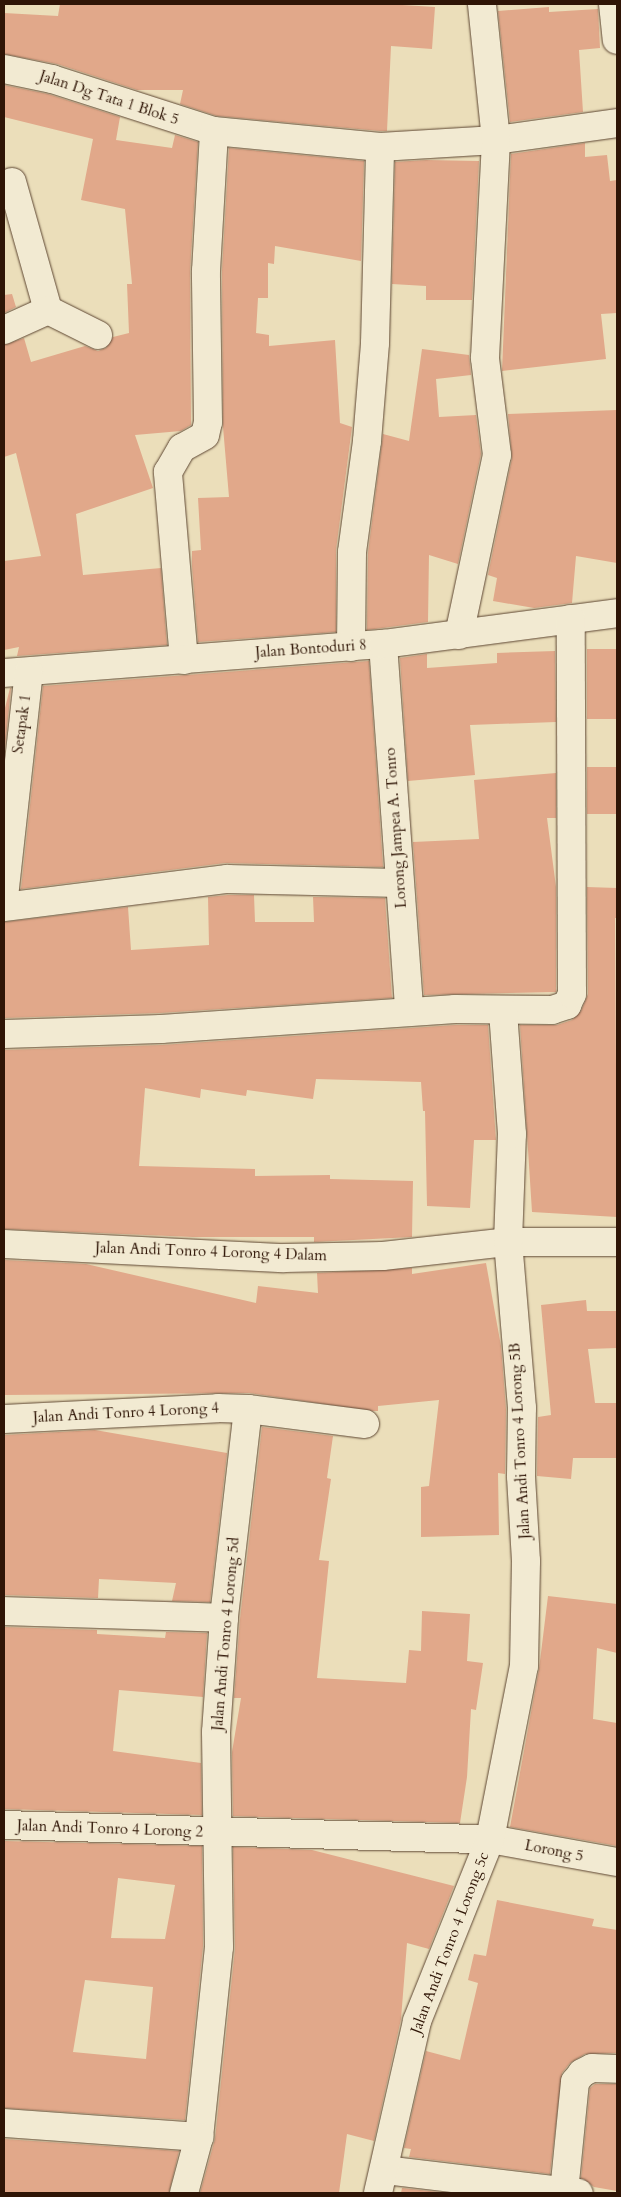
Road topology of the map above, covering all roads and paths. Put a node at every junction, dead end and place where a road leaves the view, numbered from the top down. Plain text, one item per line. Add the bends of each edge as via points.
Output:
1 (482, 4) edge
2 (613, 4) edge
3 (617, 40) edge
4 (4, 68) edge
5 (617, 123) edge
6 (214, 131) junction
7 (496, 140) junction
8 (380, 147) junction
9 (12, 182) dead end
10 (48, 310) junction
11 (4, 330) edge
12 (98, 335) dead end
13 (617, 613) edge
14 (571, 619) junction
15 (459, 635) junction
16 (383, 644) junction
17 (351, 647) junction
18 (184, 660) junction
19 (16, 672) edge
20 (400, 883) junction
21 (4, 896) edge
22 (4, 906) edge
23 (409, 1011) junction
24 (503, 1011) junction
25 (4, 1034) edge
26 (508, 1242) junction
27 (617, 1242) edge
28 (4, 1244) edge
29 (4, 1419) edge
30 (246, 1422) junction
31 (365, 1424) dead end
32 (4, 1612) edge
33 (224, 1618) junction
34 (4, 1825) edge
35 (217, 1833) junction
36 (490, 1839) junction
37 (617, 1862) edge
38 (617, 2069) edge
39 (4, 2123) edge
40 (199, 2137) junction
41 (382, 2182) edge
42 (184, 2193) edge
43 (572, 2193) edge

1 - 7 street
2 - 3 street
4 - 6 street, Jalan Dg Tata 1 Blok 5 via 52,79
5 - 7 street, Jalan Dg Tata 1 Blok 5
6 - 8 street, Jalan Dg Tata 1 Blok 5
6 - 18 street via 206,271 208,422 205,435 182,448 168,472
7 - 8 street, Jalan Dg Tata 1 Blok 5
7 - 15 street via 485,358 497,455
8 - 17 street via 374,343 367,441 352,552
9 - 10 street
10 - 11 street
10 - 12 street
13 - 14 street, Jalan Bontoduri 8
14 - 15 street, Jalan Bontoduri 8
14 - 24 street via 572,994 568,1005 562,1008
15 - 16 street, Jalan Bontoduri 8
16 - 17 street, Jalan Bontoduri 8
16 - 20 street, Lorong Jampea A. Tonro
17 - 18 street, Jalan Bontoduri 8
18 - 19 street, Jalan Bontoduri 8
19 - 21 street, Setapak 1
20 - 22 street via 227,879
20 - 23 street, Lorong Jampea A. Tonro
23 - 24 street
23 - 25 street via 161,1029
24 - 26 street, Jalan Andi Tonro 4 Lorong 5B via 512,1134
26 - 27 street, Jalan Andi Tonro 4 Lorong 4 Dalam
26 - 28 street, Jalan Andi Tonro 4 Lorong 4 Dalam via 383,1256 284,1258
26 - 36 street, Jalan Andi Tonro 4 Lorong 5B via 522,1408 521,1476 526,1561 524,1666
29 - 30 street, Jalan Andi Tonro 4 Lorong 4 via 218,1408
30 - 31 street, Jalan Andi Tonro 4 Lorong 4
30 - 33 street, Jalan Andi Tonro 4 Lorong 5d
32 - 33 street
33 - 35 street, Jalan Andi Tonro 4 Lorong 5d via 216,1732
34 - 35 street, Jalan Andi Tonro 4 Lorong 2
35 - 36 street, Jalan Andi Tonro 4 Lorong 2
35 - 40 street, Jalan Andi Tonro 4 Lorong 5d via 219,1947
36 - 37 street, Lorong 5
36 - 41 street, Jalan Andi Tonro 4 Lorong 5c via 417,2021
38 - 43 street via 592,2068 575,2082
39 - 40 street
40 - 42 street, Jalan Andi Tonro 4 Lorong 5d
41 - 43 street

